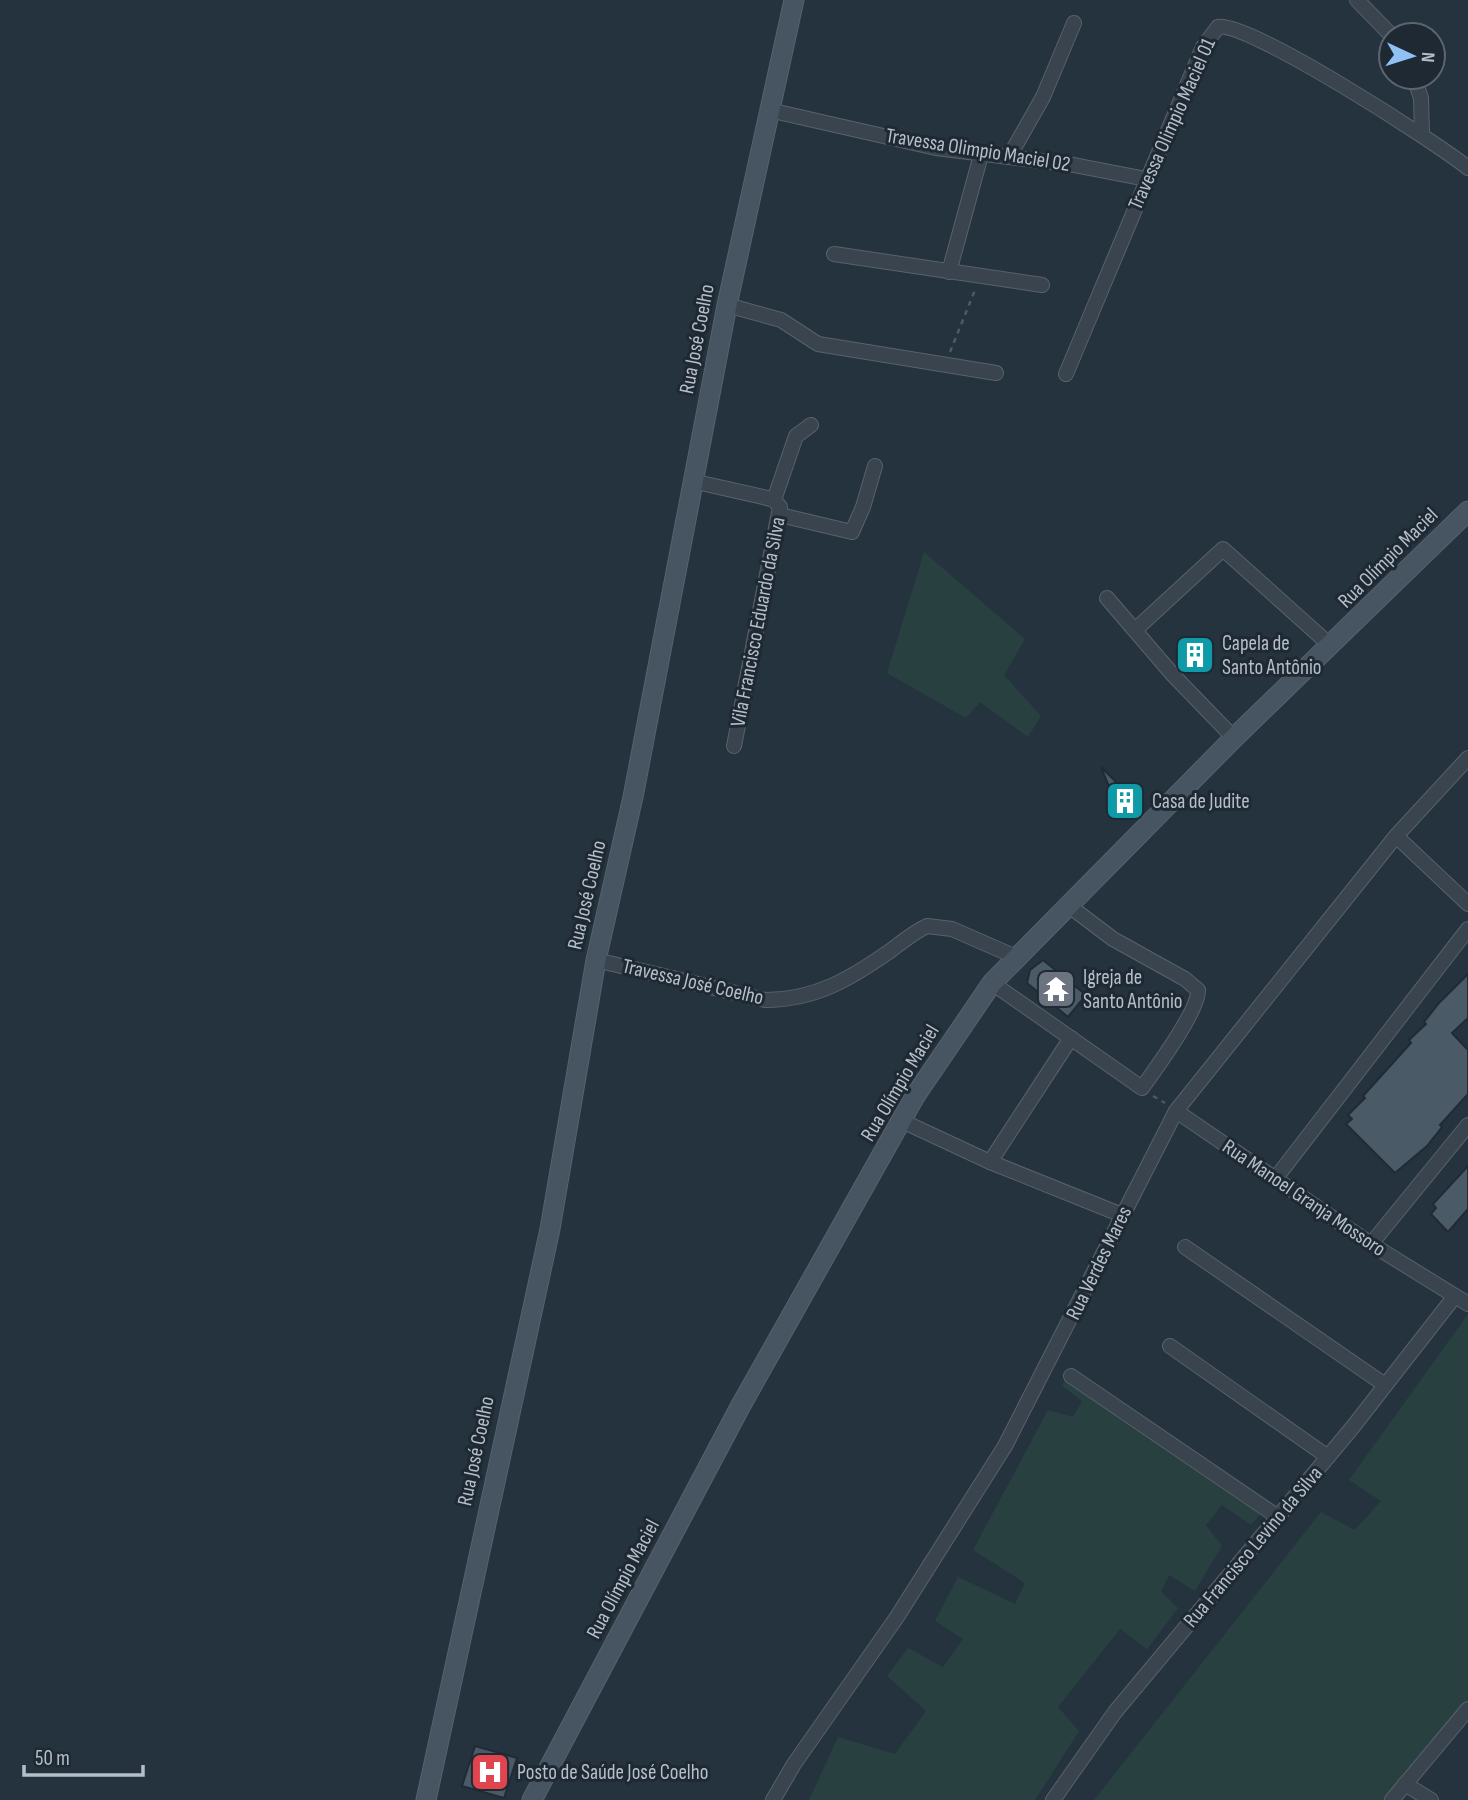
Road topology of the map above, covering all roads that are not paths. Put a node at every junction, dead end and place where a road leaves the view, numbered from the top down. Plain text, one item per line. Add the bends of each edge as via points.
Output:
1 (794, 0) edge
2 (1357, 0) edge
3 (1377, 21) edge
4 (1074, 23) dead end
5 (1419, 91) edge
6 (769, 110) junction
7 (1422, 133) junction
8 (981, 155) junction
9 (1009, 157) junction
10 (1468, 168) edge
11 (1146, 179) junction
12 (834, 254) dead end
13 (949, 272) junction
14 (1042, 285) dead end
15 (727, 305) junction
16 (996, 373) dead end
17 (1066, 374) dead end
18 (811, 425) dead end
19 (875, 466) dead end
20 (692, 481) junction
21 (774, 500) junction
22 (1468, 511) edge
23 (780, 515) junction
24 (1107, 598) dead end
25 (1135, 630) junction
26 (1331, 646) junction
27 (1234, 738) junction
28 (734, 746) dead end
29 (1468, 758) edge
30 (1396, 836) junction
31 (1468, 904) edge
32 (1068, 905) junction
33 (1468, 929) edge
34 (1016, 957) junction
35 (596, 960) junction
36 (992, 983) junction
37 (1071, 1038) junction
38 (1176, 1111) junction
39 (902, 1121) junction
40 (1468, 1125) edge
41 (990, 1162) junction
42 (1275, 1179) junction
43 (1122, 1215) junction
44 (1371, 1244) junction
45 (1185, 1247) dead end
46 (1462, 1300) edge
47 (1170, 1346) dead end
48 (1071, 1376) dead end
49 (1385, 1385) junction
50 (1328, 1457) junction
51 (1278, 1517) junction
52 (1468, 1709) edge
53 (1405, 1784) junction
54 (426, 1800) edge
55 (532, 1800) edge
56 (773, 1800) edge
57 (1053, 1800) edge
58 (1392, 1800) edge
59 (1431, 1800) edge

1 - 6 street, Rua José Coelho
2 - 3 street
4 - 9 street via 1043,97
5 - 7 street
6 - 8 street, Travessa Olimpio Maciel 02
6 - 15 street, Rua José Coelho
7 - 10 street, Travessa Olimpio Maciel 01
7 - 11 street, Travessa Olimpio Maciel 01 via 1272,46 1223,25 1211,32 1203,47
8 - 9 street, Travessa Olimpio Maciel 02
8 - 13 street
9 - 11 street, Travessa Olimpio Maciel 02
11 - 17 street, Travessa Olimpio Maciel 01
12 - 13 street
13 - 14 street
15 - 16 street via 781,320 818,344
15 - 20 street, Rua José Coelho
18 - 21 street via 796,436
19 - 23 street via 852,532
20 - 21 street, Vila Francisco Eduardo da Silva
20 - 35 street, Rua José Coelho via 633,797
21 - 23 street, Vila Francisco Eduardo da Silva
22 - 26 street, Rua Olímpio Maciel
23 - 28 street, Vila Francisco Eduardo da Silva
24 - 25 street
25 - 26 street via 1222,549
25 - 27 street
26 - 27 street, Rua Olímpio Maciel
27 - 32 street, Rua Olímpio Maciel
29 - 30 street, Rua Verdes Mares
30 - 31 street
30 - 38 street, Rua Verdes Mares
32 - 34 street, Rua Olímpio Maciel
32 - 37 street via 1113,939 1198,990 1193,1008 1142,1088
33 - 42 street
34 - 35 street, Travessa José Coelho via 952,929 927,926 849,980 785,1000 765,1000
34 - 36 street, Rua Olímpio Maciel
35 - 54 street, Rua José Coelho via 550,1229
36 - 37 street
36 - 39 street, Rua Olímpio Maciel
37 - 41 street
38 - 42 street, Rua Manoel Granja Mossoro
38 - 43 street, Rua Verdes Mares
39 - 41 street
39 - 55 street, Rua Olímpio Maciel via 740,1407
40 - 44 street
41 - 43 street
42 - 44 street, Rua Manoel Granja Mossoro
43 - 56 street, Rua Verdes Mares via 1051,1359 973,1500
44 - 46 street, Rua Manoel Granja Mossoro
45 - 49 street
46 - 49 street, Rua Francisco Levino da Silva
47 - 50 street
48 - 51 street
49 - 50 street, Rua Francisco Levino da Silva
50 - 51 street, Rua Francisco Levino da Silva
51 - 57 street, Rua Francisco Levino da Silva via 1115,1712
52 - 53 street
53 - 58 street
53 - 59 street

